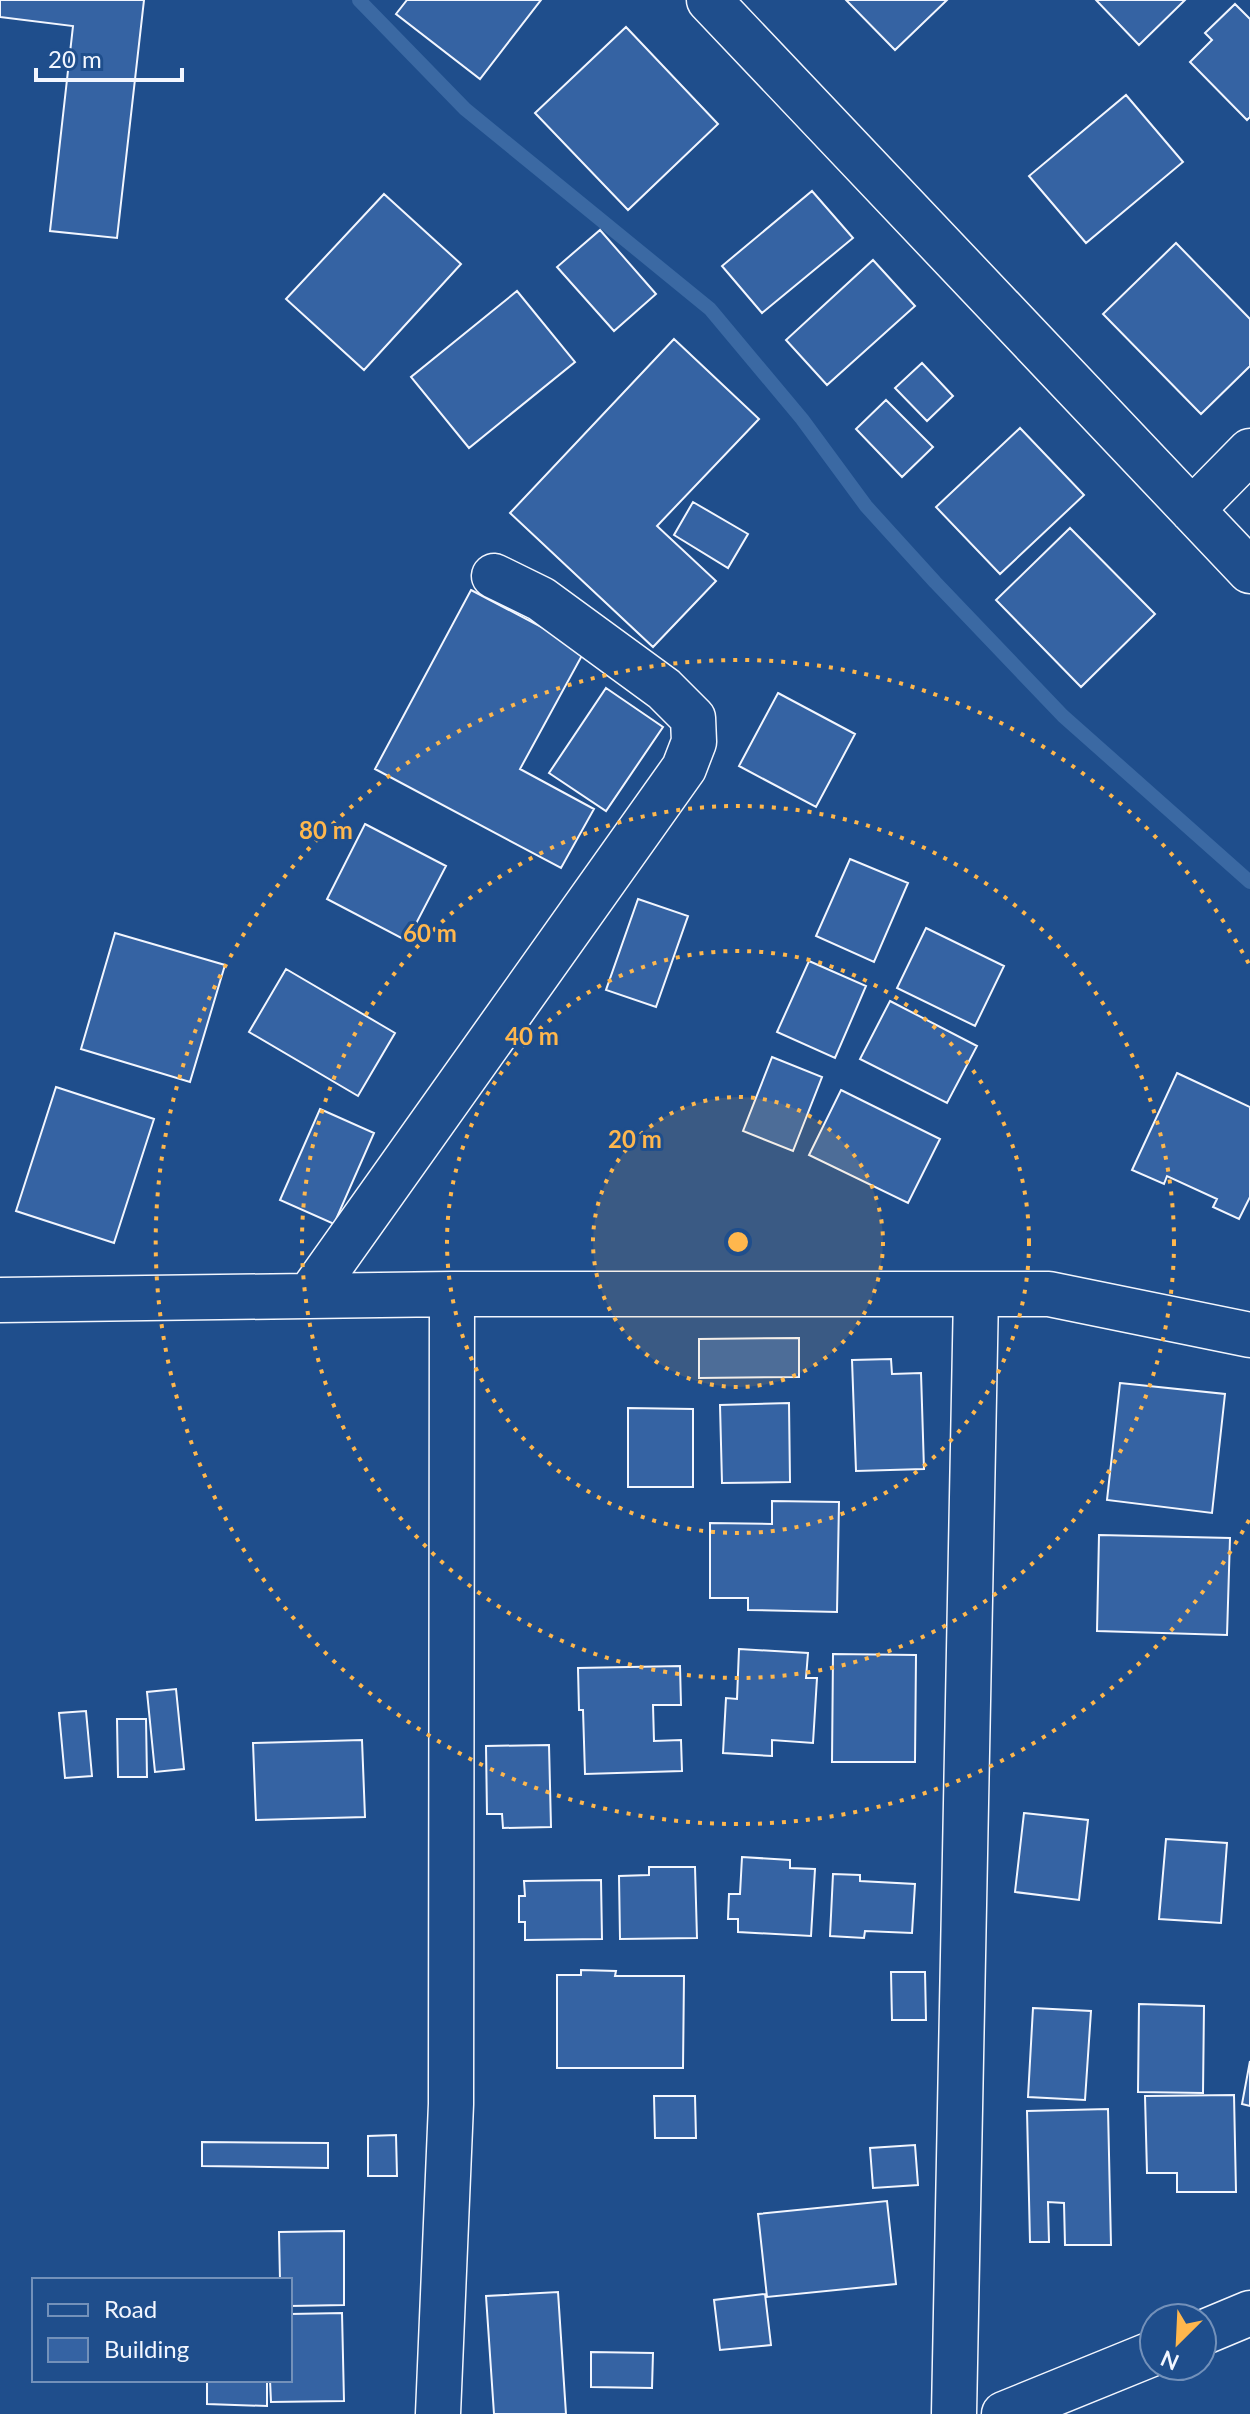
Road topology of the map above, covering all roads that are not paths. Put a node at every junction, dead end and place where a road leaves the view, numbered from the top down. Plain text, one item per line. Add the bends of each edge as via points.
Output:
1 (709, 0) edge
2 (1250, 451) edge
3 (1192, 510) junction
4 (1250, 571) edge
5 (494, 576) dead end
6 (452, 1294) junction
7 (976, 1294) junction
8 (309, 1296) junction
9 (0, 1300) edge
10 (1250, 1335) edge
11 (1250, 2313) edge
12 (1218, 2326) edge
13 (1138, 2360) edge
14 (1019, 2411) edge
15 (438, 2414) edge
16 (954, 2414) edge

1 - 3 street
2 - 3 street
3 - 4 street
5 - 8 street via 541,599 664,689 693,718 694,742 684,768
6 - 7 street
6 - 8 street
6 - 15 street via 451,2104
7 - 10 street via 1049,1294
7 - 16 street
8 - 9 street
11 - 12 street
13 - 14 street

